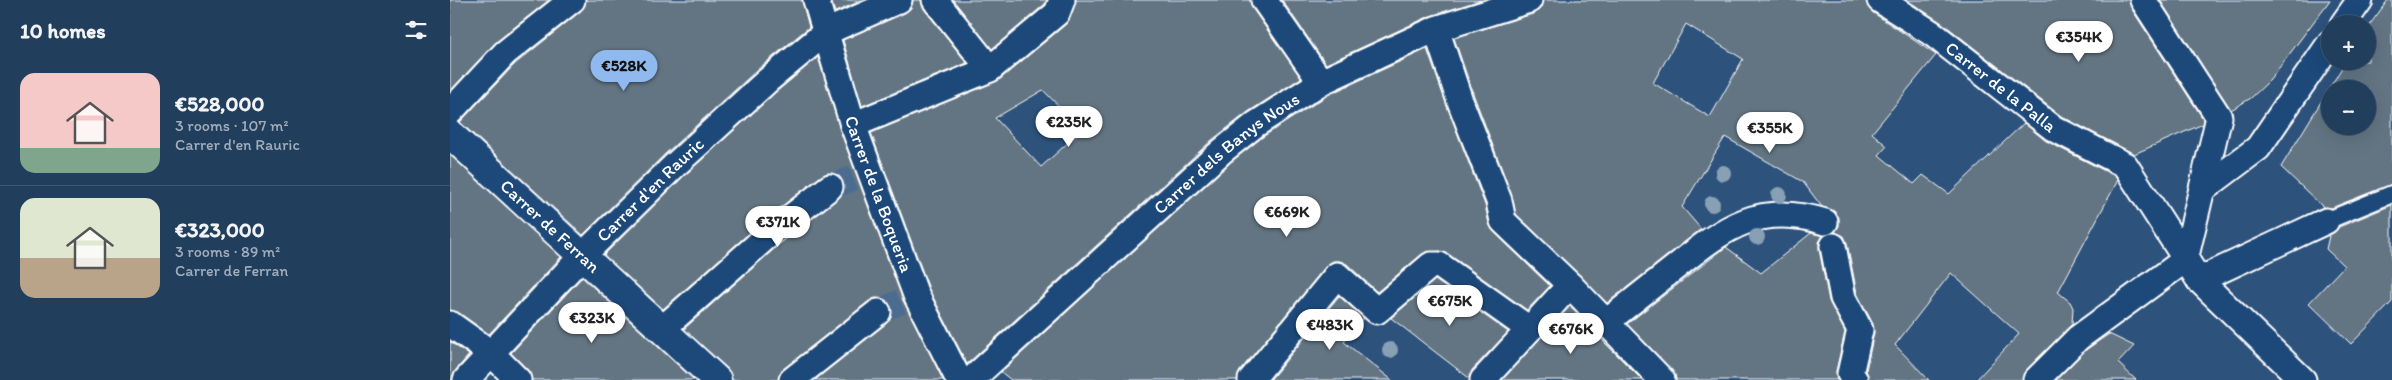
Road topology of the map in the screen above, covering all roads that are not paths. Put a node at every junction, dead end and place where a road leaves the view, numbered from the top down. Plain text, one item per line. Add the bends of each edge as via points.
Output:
1 (572, 0) edge
2 (816, 0) edge
3 (899, 0) edge
4 (935, 0) edge
5 (1264, 0) edge
6 (1528, 0) edge
7 (1880, 0) edge
8 (2143, 0) edge
9 (2360, 0) edge
10 (1059, 7) edge
11 (2349, 15) edge
12 (1436, 29) junction
13 (826, 32) junction
14 (2321, 56) edge
15 (990, 69) junction
16 (1321, 82) junction
17 (450, 112) edge
18 (854, 125) junction
19 (450, 134) edge
20 (830, 187) tunnel mouth
21 (2202, 190) junction
22 (2392, 194) edge
23 (1825, 222) dead end
24 (2326, 222) joint
25 (1833, 246) dead end
26 (584, 255) junction
27 (2192, 270) junction
28 (1570, 285) junction
29 (878, 312) tunnel mouth
30 (1605, 323) junction
31 (450, 324) edge
32 (662, 329) junction
33 (1529, 329) junction
34 (491, 352) junction
35 (986, 376) edge
36 (466, 380) edge
37 (518, 380) edge
38 (717, 380) edge
39 (792, 380) edge
40 (958, 380) edge
41 (1251, 380) edge
42 (1483, 380) edge
43 (1662, 380) edge
44 (1855, 380) edge
45 (2036, 380) edge
46 (2303, 380) edge

1 - 17 street via 505,53
2 - 13 street, Carrer de la Boqueria
3 - 13 street, Carrer d'en Rauric
4 - 15 street
5 - 16 street
6 - 12 street, Carrer dels Banys Nous
7 - 27 street, Carrer de la Palla via 1933,34 2053,128 2125,165
8 - 21 street via 2219,116
9 - 11 street
10 - 15 street
12 - 16 street, Carrer dels Banys Nous
12 - 28 street via 1460,101 1500,201 1503,221
13 - 18 street, Carrer de la Boqueria
13 - 26 street, Carrer d'en Rauric via 682,159
14 - 21 street via 2258,148
15 - 18 street
16 - 35 street, Carrer dels Banys Nous via 1256,124 1222,151
18 - 40 street, Carrer de la Boqueria via 913,296
19 - 26 street, Carrer de Ferran
20 - 32 street via 773,231
21 - 27 street
22 - 24 lane
23 - 30 street via 1793,214 1762,215 1736,224 1712,237
24 - 27 street
25 - 44 street via 1843,298 1860,330 1850,374
26 - 32 street, Carrer de Ferran
26 - 34 street, Carrer d'en Rauric
27 - 45 street via 2078,338
27 - 46 street
28 - 30 street
28 - 33 street
29 - 39 street
30 - 43 street
31 - 34 street
32 - 38 street, Carrer de Ferran
33 - 41 street via 1439,265 1432,265 1377,311 1337,275
33 - 42 street
34 - 36 street, Carrer d'en Rauric
34 - 37 street

